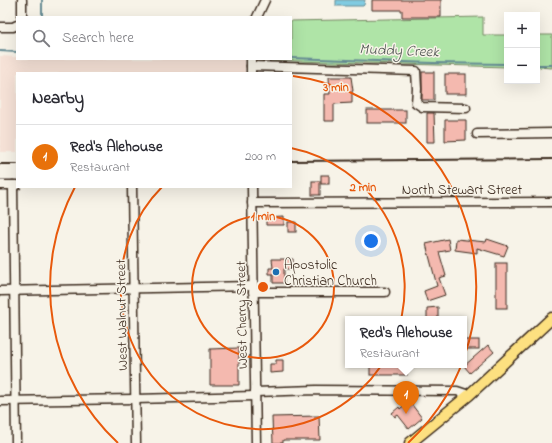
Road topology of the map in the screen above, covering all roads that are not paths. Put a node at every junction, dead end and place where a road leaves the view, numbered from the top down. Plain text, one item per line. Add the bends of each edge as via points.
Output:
1 (22, 0) edge
2 (265, 0) edge
3 (22, 16) edge
4 (257, 16) edge
5 (16, 26) edge
6 (0, 27) edge
7 (251, 66) edge
8 (466, 108) dead end
9 (552, 133) edge
10 (477, 134) dead end
11 (0, 185) edge
12 (15, 185) edge
13 (132, 188) edge
14 (252, 188) edge
15 (552, 202) edge
16 (252, 203) junction
17 (134, 288) junction
18 (253, 289) junction
19 (14, 290) junction
20 (0, 291) edge
21 (384, 292) dead end
22 (552, 318) edge
23 (255, 394) junction
24 (469, 395) junction
25 (135, 399) junction
26 (0, 400) edge
27 (16, 400) junction
28 (16, 443) edge
29 (136, 443) edge
30 (256, 443) edge
31 (410, 443) edge

1 - 3 street
2 - 4 street
5 - 6 street
7 - 8 street via 416,71 416,103 422,107
9 - 10 street
11 - 12 street
12 - 19 street
13 - 17 street, West Walnut Street
14 - 16 street, West Cherry Street
15 - 16 street, North Stewart Street
16 - 18 street, West Cherry Street
17 - 18 street
17 - 19 street
17 - 25 street, West Walnut Street
18 - 21 street
18 - 23 street, West Cherry Street
19 - 20 street
19 - 27 street
22 - 24 main road
23 - 24 street via 316,390 457,391
23 - 25 street
23 - 30 street, West Cherry Street
24 - 31 main road
25 - 27 street
25 - 29 street, West Walnut Street
26 - 27 street
27 - 28 street

